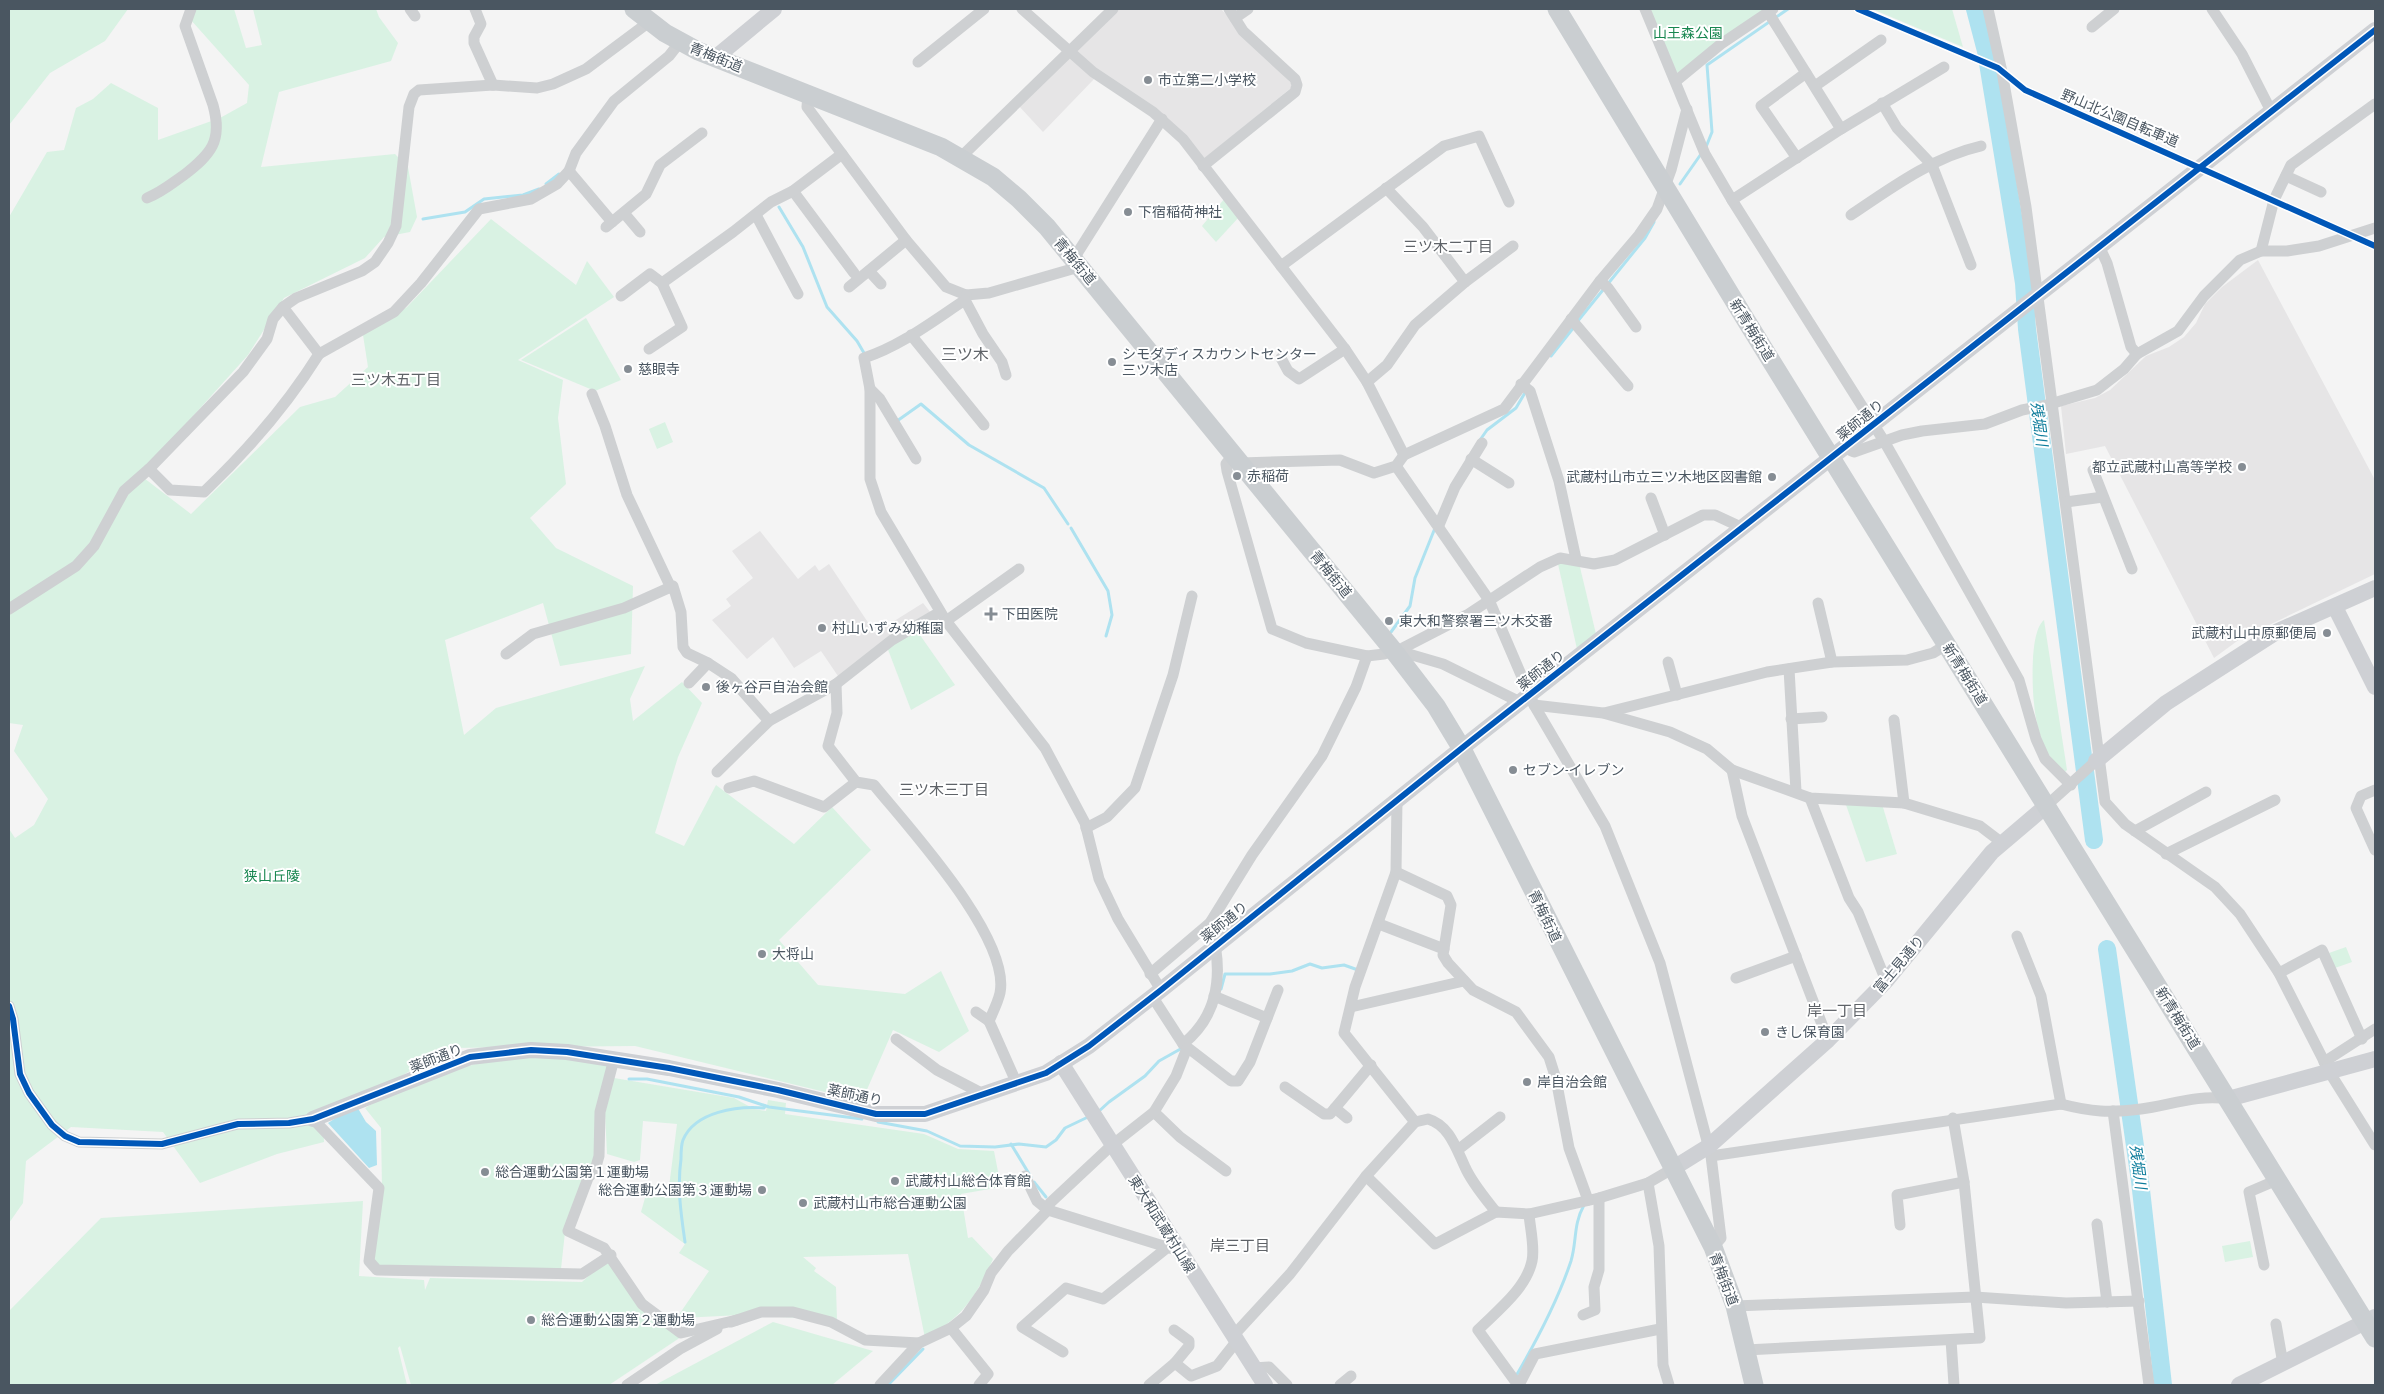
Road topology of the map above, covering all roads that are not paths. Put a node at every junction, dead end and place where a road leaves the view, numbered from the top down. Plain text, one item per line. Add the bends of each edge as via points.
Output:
1 (191, 9) edge
2 (475, 9) edge
3 (634, 9) edge
4 (774, 9) edge
5 (984, 9) edge
6 (1022, 9) edge
7 (1113, 9) edge
8 (1248, 9) edge
9 (1556, 9) edge
10 (1645, 9) edge
11 (1988, 9) edge
12 (2114, 9) edge
13 (2212, 9) edge
14 (1232, 13) edge
15 (1772, 14) edge
16 (649, 22) junction
17 (2092, 27) dead end
18 (2375, 30) edge
19 (1881, 40) dead end
20 (680, 42) junction
21 (1068, 51) junction
22 (714, 58) junction
23 (918, 62) dead end
24 (1944, 68) dead end
25 (1806, 73) junction
26 (1676, 81) junction
27 (493, 85) junction
28 (1815, 86) junction
29 (808, 93) junction
30 (1882, 103) junction
31 (2375, 104) edge
32 (1687, 109) junction
33 (2271, 112) junction
34 (1162, 119) junction
35 (1841, 129) junction
36 (702, 133) dead end
37 (1981, 146) dead end
38 (842, 154) junction
39 (961, 157) junction
40 (1797, 158) junction
41 (1932, 165) junction
42 (1203, 166) junction
43 (569, 171) junction
44 (2286, 176) junction
45 (1665, 187) junction
46 (1386, 188) junction
47 (793, 191) junction
48 (2321, 192) dead end
49 (147, 198) dead end
50 (1732, 200) junction
51 (1509, 202) dead end
52 (624, 212) junction
53 (1851, 214) dead end
54 (756, 215) junction
55 (2375, 228) edge
56 (640, 232) dead end
57 (906, 240) junction
58 (1513, 246) dead end
59 (2099, 246) junction
60 (2261, 251) junction
61 (1076, 263) junction
62 (1971, 265) dead end
63 (1281, 266) junction
64 (869, 271) junction
65 (854, 273) dead end
66 (1465, 282) junction
67 (662, 283) junction
68 (881, 284) dead end
69 (1604, 285) junction
70 (849, 287) dead end
71 (798, 294) dead end
72 (620, 296) dead end
73 (2036, 296) junction
74 (966, 298) junction
75 (284, 307) junction
76 (1575, 322) junction
77 (1636, 327) dead end
78 (911, 335) junction
79 (649, 349) dead end
80 (1345, 349) junction
81 (319, 354) junction
82 (2137, 354) junction
83 (1281, 358) dead end
84 (1006, 375) dead end
85 (1367, 382) junction
86 (1628, 386) dead end
87 (1525, 387) junction
88 (870, 389) junction
89 (592, 394) dead end
90 (2050, 405) junction
91 (984, 424) dead end
92 (1873, 425) junction
93 (1884, 441) junction
94 (1482, 443) dead end
95 (1838, 453) junction
96 (1404, 455) junction
97 (916, 459) dead end
98 (1237, 459) junction
99 (1471, 459) junction
100 (1396, 466) junction
101 (149, 469) junction
102 (2093, 470) dead end
103 (1509, 483) dead end
104 (2104, 497) junction
105 (1651, 498) dead end
106 (2066, 502) junction
107 (1437, 523) junction
108 (1744, 528) junction
109 (1664, 535) junction
110 (1576, 559) junction
111 (1019, 569) dead end
112 (2132, 569) dead end
113 (671, 588) junction
114 (2375, 588) edge
115 (1192, 596) dead end
116 (1488, 600) junction
117 (1818, 603) dead end
118 (2335, 607) junction
119 (9, 610) edge
120 (943, 616) junction
121 (1946, 645) junction
122 (1393, 650) junction
123 (506, 654) dead end
124 (1368, 656) junction
125 (1668, 662) dead end
126 (1832, 662) junction
127 (708, 663) junction
128 (1789, 669) junction
129 (689, 683) dead end
130 (836, 684) junction
131 (2375, 688) edge
132 (1677, 695) junction
133 (1528, 701) junction
134 (1603, 713) junction
135 (1822, 717) dead end
136 (1791, 719) junction
137 (1894, 720) dead end
138 (769, 721) junction
139 (1462, 749) junction
140 (2097, 760) junction
141 (1732, 770) junction
142 (717, 772) dead end
143 (856, 782) junction
144 (2072, 784) junction
145 (729, 788) dead end
146 (2375, 790) edge
147 (1796, 791) junction
148 (2206, 792) dead end
149 (1810, 798) junction
150 (1397, 800) junction
151 (2275, 800) dead end
152 (1904, 803) junction
153 (2046, 806) junction
154 (1086, 828) junction
155 (2135, 831) junction
156 (2001, 842) junction
157 (2375, 850) edge
158 (2166, 854) junction
159 (1396, 872) junction
160 (1210, 923) junction
161 (1379, 924) junction
162 (2017, 936) dead end
163 (1216, 945) junction
164 (1444, 949) junction
165 (1796, 956) junction
166 (2279, 973) junction
167 (1150, 974) junction
168 (1736, 978) dead end
169 (1464, 981) junction
170 (1886, 981) junction
171 (1278, 990) dead end
172 (1156, 993) junction
173 (1218, 998) junction
174 (9, 1006) edge
175 (1351, 1007) junction
176 (976, 1012) dead end
177 (1267, 1018) junction
178 (990, 1021) junction
179 (2375, 1030) edge
180 (2362, 1039) junction
181 (896, 1040) dead end
182 (1828, 1040) junction
183 (1185, 1046) junction
184 (614, 1059) junction
185 (2375, 1059) edge
186 (1060, 1063) junction
187 (1371, 1065) junction
188 (2327, 1068) junction
189 (1018, 1084) junction
190 (1285, 1086) dead end
191 (985, 1095) junction
192 (2228, 1099) junction
193 (2062, 1104) junction
194 (1335, 1108) junction
195 (2114, 1111) junction
196 (1154, 1112) junction
197 (1500, 1117) dead end
198 (1347, 1118) dead end
199 (1953, 1118) junction
200 (313, 1119) junction
201 (1415, 1122) junction
202 (1112, 1145) junction
203 (2375, 1145) edge
204 (1459, 1149) junction
205 (1710, 1151) junction
206 (1672, 1169) junction
207 (1226, 1171) dead end
208 (1025, 1176) dead end
209 (1366, 1176) junction
210 (2277, 1180) junction
211 (1964, 1182) junction
212 (1648, 1183) junction
213 (1594, 1199) junction
214 (1048, 1210) junction
215 (1496, 1212) junction
216 (1528, 1214) junction
217 (2097, 1224) dead end
218 (1900, 1225) dead end
219 (1713, 1247) junction
220 (1173, 1249) junction
221 (611, 1255) junction
222 (2264, 1265) dead end
223 (1976, 1297) junction
224 (2139, 1301) junction
225 (2107, 1302) junction
226 (1735, 1306) junction
227 (1583, 1314) dead end
228 (736, 1320) junction
229 (2370, 1320) edge
230 (2276, 1324) dead end
231 (951, 1328) junction
232 (1660, 1329) junction
233 (1174, 1330) dead end
234 (2375, 1338) edge
235 (1234, 1339) junction
236 (1951, 1340) junction
237 (919, 1343) junction
238 (1746, 1350) junction
239 (1063, 1352) dead end
240 (1175, 1363) junction
241 (2283, 1364) junction
242 (1253, 1368) junction
243 (1516, 1382) edge
244 (627, 1385) edge
245 (880, 1385) edge
246 (979, 1385) edge
247 (1149, 1385) edge
248 (1264, 1385) edge
249 (1287, 1385) edge
250 (1669, 1385) edge
251 (1754, 1385) edge
252 (1954, 1385) edge
253 (2149, 1385) edge
254 (2239, 1385) edge

1 - 49 street via 184,26 213,105 216,137 207,156 167,189
2 - 27 street via 481,24 474,43
3 - 16 main road, 青梅街道
4 - 22 street
5 - 23 street
6 - 21 street
7 - 21 street
8 - 14 street
9 - 45 main road, 新青梅街道
10 - 26 street
11 - 73 street via 2016,142
12 - 17 street
13 - 33 street via 2242,54
14 - 42 street via 1243,31 1295,80 1297,88
15 - 25 street
15 - 26 street via 1721,44
16 - 20 main road, 青梅街道
16 - 27 street via 586,68 553,84 537,88
18 - 33 street, 薬師通り
19 - 28 street
20 - 22 main road, 青梅街道
20 - 43 street via 669,56 614,101 576,153
21 - 34 street via 1100,78
21 - 39 street
22 - 29 main road, 青梅街道
24 - 30 street
25 - 28 street
25 - 40 street via 1761,106
26 - 32 street
27 - 75 street via 419,90 414,94 408,107 396,226 388,244 375,262 362,271 296,298
28 - 35 street
29 - 38 street via 807,107
29 - 39 main road, 青梅街道
30 - 35 street
30 - 41 street via 1897,128
31 - 44 street via 2304,154 2291,165
32 - 45 street
32 - 50 street via 1703,150
33 - 59 street, 薬師通り
34 - 42 street via 1183,139
34 - 61 street
35 - 40 street
36 - 52 street via 660,165 646,194
37 - 41 street
38 - 47 street
38 - 57 street
39 - 61 main road, 青梅街道 via 1019,199
40 - 50 street
41 - 53 street via 1898,182
41 - 62 street
42 - 63 street
43 - 52 street via 609,225
43 - 81 street via 557,184 531,199 478,209 422,283 394,312
44 - 48 street
44 - 60 street via 2274,200
45 - 69 street via 1656,208
45 - 95 main road, 新青梅街道
46 - 51 street via 1444,146 1479,136
46 - 63 street
46 - 66 street
47 - 54 street via 771,202
47 - 65 street
50 - 92 street
52 - 56 street
54 - 67 street
54 - 71 street
55 - 60 street via 2318,246
57 - 64 street
57 - 74 street via 946,287
58 - 66 street
59 - 73 street, 薬師通り
59 - 82 street via 2107,262 2131,347
60 - 82 street via 2229,268 2178,331
61 - 74 street
61 - 98 main road, 青梅街道
63 - 80 street
64 - 68 street
64 - 70 street
66 - 85 street via 1415,325 1387,365
67 - 72 street via 650,274
67 - 79 street via 682,327
69 - 76 street
69 - 77 street
73 - 90 street
73 - 92 street, 薬師通り
74 - 78 street
74 - 84 street
75 - 81 street
75 - 101 street via 274,319 268,339 243,372
76 - 86 street
76 - 87 street
78 - 88 street via 864,358
78 - 91 street
80 - 83 street via 1298,379 1288,371
80 - 85 street
81 - 101 street via 243,455 204,492 170,490
82 - 90 street via 2097,390
85 - 96 street
87 - 96 street via 1504,409
87 - 110 street via 1559,482
88 - 97 street via 880,399
88 - 120 street via 870,479 881,512
89 - 113 street via 627,496
90 - 93 street via 2027,409 1985,424 1922,431
90 - 106 street
92 - 93 street
92 - 95 street, 薬師通り
93 - 95 street via 1854,452
93 - 144 street via 2019,680 2045,759
94 - 99 street
95 - 108 street, 薬師通り
95 - 121 main road, 新青梅街道
96 - 100 street
98 - 100 street via 1340,460 1374,473
98 - 122 main road, 青梅街道
98 - 124 street via 1226,464 1227,470 1272,629 1306,643
99 - 103 street
99 - 107 street
100 - 107 street
101 - 119 street via 124,491 94,546 76,566
102 - 104 street
104 - 106 street
104 - 112 street
105 - 109 street
106 - 140 street
107 - 116 street
108 - 109 street via 1715,515 1703,515
108 - 133 street, 薬師通り
109 - 110 street via 1615,560 1594,564
110 - 116 street via 1560,558 1540,567
111 - 120 street
113 - 123 street via 624,608 533,634
113 - 127 street via 673,586 681,612 683,647 687,653
114 - 118 street
115 - 154 street via 1173,675 1135,788 1107,817
116 - 122 street via 1467,615 1404,648
116 - 133 street
117 - 126 street
118 - 131 street
118 - 140 street via 2278,631 2166,703
120 - 130 street via 892,640
120 - 154 street via 1045,748
121 - 126 street via 1933,653 1907,660
121 - 153 main road, 新青梅街道
122 - 124 street
122 - 133 street via 1443,664
122 - 139 main road, 青梅街道 via 1436,706
124 - 160 street via 1322,756 1252,855
125 - 132 street
126 - 128 street
127 - 129 street
127 - 138 street via 730,678
128 - 132 street
128 - 136 street
130 - 138 street
130 - 143 street via 837,713 828,746
132 - 134 street
133 - 134 street
133 - 139 street, 薬師通り
133 - 205 street via 1605,826 1660,963
134 - 141 street via 1670,732 1707,749
135 - 136 street
136 - 147 street
137 - 152 street
138 - 142 street
139 - 150 street, 薬師通り
139 - 206 main road, 青梅街道
140 - 144 street
140 - 155 street via 2105,802
141 - 147 street
141 - 165 street via 1742,816
143 - 145 street via 824,807 754,781
143 - 178 street via 874,785 933,857 986,932 1000,980 1000,992
144 - 153 street
146 - 157 street via 2362,796 2356,808
147 - 149 street
148 - 155 street
149 - 152 street
149 - 170 street
150 - 159 street
150 - 163 street, 薬師通り
151 - 158 street
152 - 156 street via 1980,826
153 - 156 street, 富士見通り
153 - 192 main road, 新青梅街道
154 - 167 street via 1099,879
155 - 158 street
156 - 170 street, 富士見通り
158 - 166 street via 2220,892 2262,945
159 - 161 street
159 - 164 street via 1447,896 1451,905
160 - 163 street
160 - 167 street
161 - 164 street
161 - 175 street via 1355,987
162 - 193 street via 2041,996
163 - 172 street, 薬師通り
163 - 173 street
164 - 169 street via 1443,955 1448,963
165 - 168 street
165 - 182 street
166 - 180 street via 2322,950
166 - 188 street
167 - 172 street
169 - 175 street
169 - 213 street via 1473,990 1516,1012 1549,1057 1569,1148
170 - 182 street, 富士見通り
171 - 177 street
172 - 183 street
172 - 186 street, 薬師通り via 1088,1046
173 - 177 street
173 - 183 street via 1198,1032
174 - 200 street via 20,1074 28,1093 52,1125 64,1136 79,1142 162,1144 238,1124
175 - 187 street via 1344,1033
176 - 178 street
177 - 183 street via 1250,1062 1238,1081 1231,1081
178 - 189 street
179 - 180 street
180 - 188 street
181 - 191 street via 937,1070
182 - 205 street, 富士見通り
183 - 196 street via 1176,1076
184 - 191 street, 薬師通り via 778,1090 876,1114 925,1114
184 - 200 street, 薬師通り via 531,1050 470,1057
184 - 221 street via 600,1112 599,1156 568,1231 604,1248
185 - 188 street
186 - 189 street, 薬師通り via 1046,1073
186 - 202 street, 東大和武蔵村山線
187 - 194 street
187 - 201 street
188 - 192 street
188 - 203 street
189 - 191 street, 薬師通り
190 - 194 street via 1324,1114 1330,1114
192 - 195 street via 2213,1096
192 - 210 main road, 新青梅街道
193 - 195 street via 2093,1112
193 - 199 street
194 - 198 street
195 - 224 street
196 - 202 street
196 - 207 street via 1180,1137
197 - 204 street
199 - 205 street
199 - 211 street
200 - 221 street via 379,1188 369,1261 377,1270 582,1274
201 - 204 street via 1434,1121
201 - 209 street
202 - 214 street via 1050,1203
202 - 220 street, 東大和武蔵村山線
204 - 215 street via 1465,1167
205 - 206 street, 富士見通り
205 - 219 street via 1720,1238
206 - 212 street
206 - 219 main road, 青梅街道
208 - 214 street via 1037,1201
209 - 215 street via 1435,1244
209 - 235 street via 1290,1274
210 - 222 street via 2249,1192
210 - 229 main road, 新青梅街道
211 - 218 street via 1897,1195
211 - 223 street
212 - 213 street
212 - 232 street via 1659,1246
213 - 216 street
213 - 227 street via 1599,1270 1594,1287 1594,1310
214 - 220 street
214 - 231 street via 1008,1251 966,1316
215 - 216 street
216 - 243 street via 1532,1259 1528,1273 1514,1295 1478,1330
217 - 225 street
219 - 226 main road, 青梅街道
220 - 235 street, 東大和武蔵村山線
220 - 239 street via 1103,1300 1066,1288 1022,1327
221 - 228 street via 642,1304 681,1333
223 - 225 street via 2066,1303
223 - 226 street
223 - 236 street via 1980,1338
224 - 225 street
224 - 253 street
226 - 238 main road, 青梅街道
228 - 237 street via 761,1312 793,1312 831,1322 865,1340
228 - 244 street via 680,1349
229 - 234 main road, 新青梅街道
229 - 241 street
230 - 241 street
231 - 237 street
231 - 246 street via 988,1374
232 - 243 street via 1535,1354
232 - 250 street via 1663,1365
233 - 240 street via 1189,1341 1189,1346
235 - 240 street via 1217,1366 1191,1376
235 - 242 street, 東大和武蔵村山線
236 - 238 street
236 - 252 street
237 - 245 street
238 - 251 main road, 青梅街道
240 - 247 street
241 - 254 street
242 - 248 street, 東大和武蔵村山線
242 - 249 street via 1269,1366

